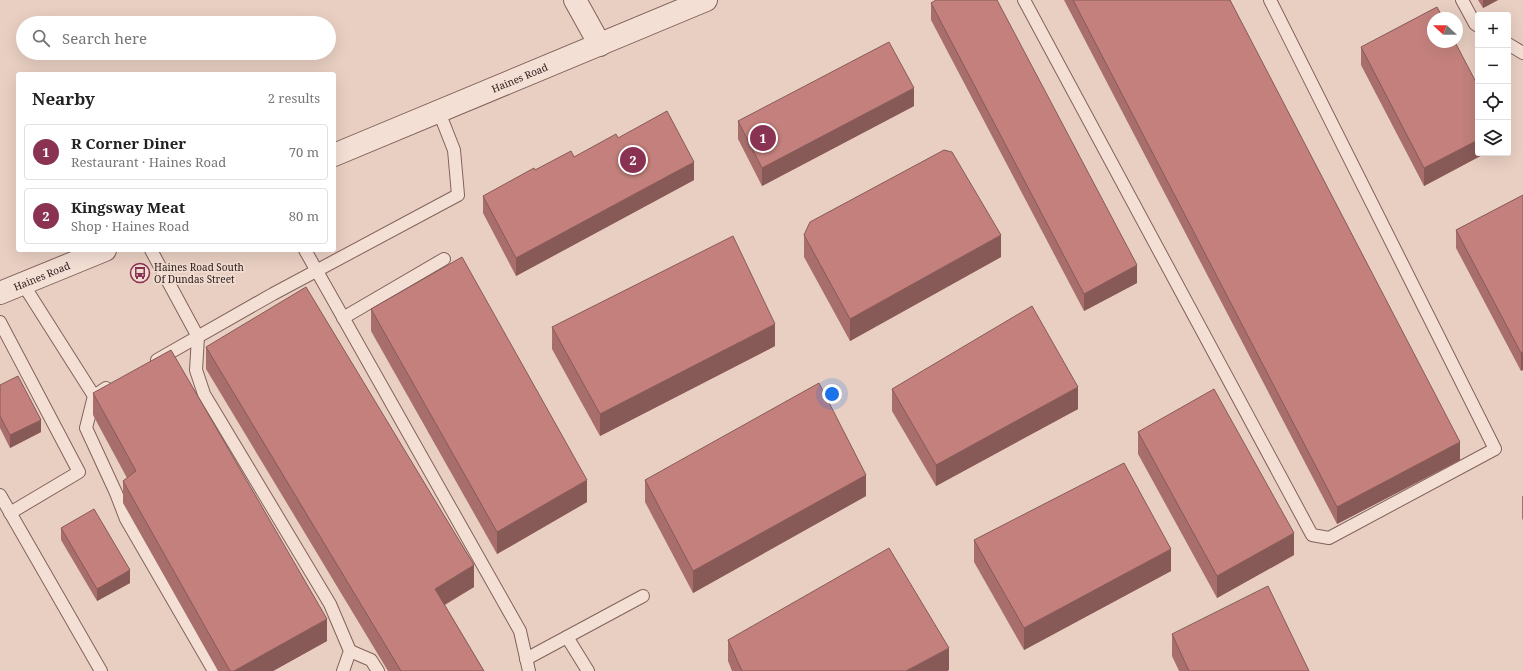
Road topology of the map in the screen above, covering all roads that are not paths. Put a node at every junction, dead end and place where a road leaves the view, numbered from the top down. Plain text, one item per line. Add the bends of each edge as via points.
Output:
1 (575, 0) edge
2 (706, 0) edge
3 (1024, 0) edge
4 (1270, 0) edge
5 (1462, 0) edge
6 (1475, 24) edge
7 (600, 45) junction
8 (1511, 46) edge
9 (1523, 53) edge
10 (439, 112) junction
11 (336, 154) edge
12 (100, 252) edge
13 (152, 252) edge
14 (306, 252) edge
15 (444, 259) dead end
16 (317, 271) junction
17 (23, 284) junction
18 (0, 293) edge
19 (343, 318) junction
20 (0, 322) edge
21 (198, 337) junction
22 (149, 364) edge
23 (114, 384) edge
24 (94, 396) junction
25 (0, 495) edge
26 (10, 513) junction
27 (643, 596) dead end
28 (567, 637) junction
29 (350, 651) junction
30 (526, 659) junction
31 (101, 671) edge
32 (214, 671) edge
33 (343, 671) edge
34 (378, 671) edge
35 (529, 671) edge
36 (588, 671) edge

1 - 7 street
2 - 7 street, Haines Road
3 - 4 lane via 1312,535 1329,538 1495,449
5 - 6 lane
7 - 10 street, Haines Road
8 - 9 lane
10 - 11 street, Haines Road
10 - 16 lane via 454,150 458,195
12 - 17 street, Haines Road
13 - 21 lane
14 - 16 lane
15 - 19 lane
16 - 19 lane
16 - 21 lane
17 - 18 street, Haines Road
17 - 24 lane
19 - 30 lane via 520,631
20 - 26 lane via 79,472
21 - 22 lane
21 - 29 lane via 196,370 204,394 330,604
23 - 24 lane
24 - 32 lane via 86,428 126,519
25 - 26 lane
26 - 31 lane
27 - 28 lane
28 - 30 lane
28 - 36 lane
29 - 33 lane
29 - 34 lane via 371,660
30 - 35 lane

